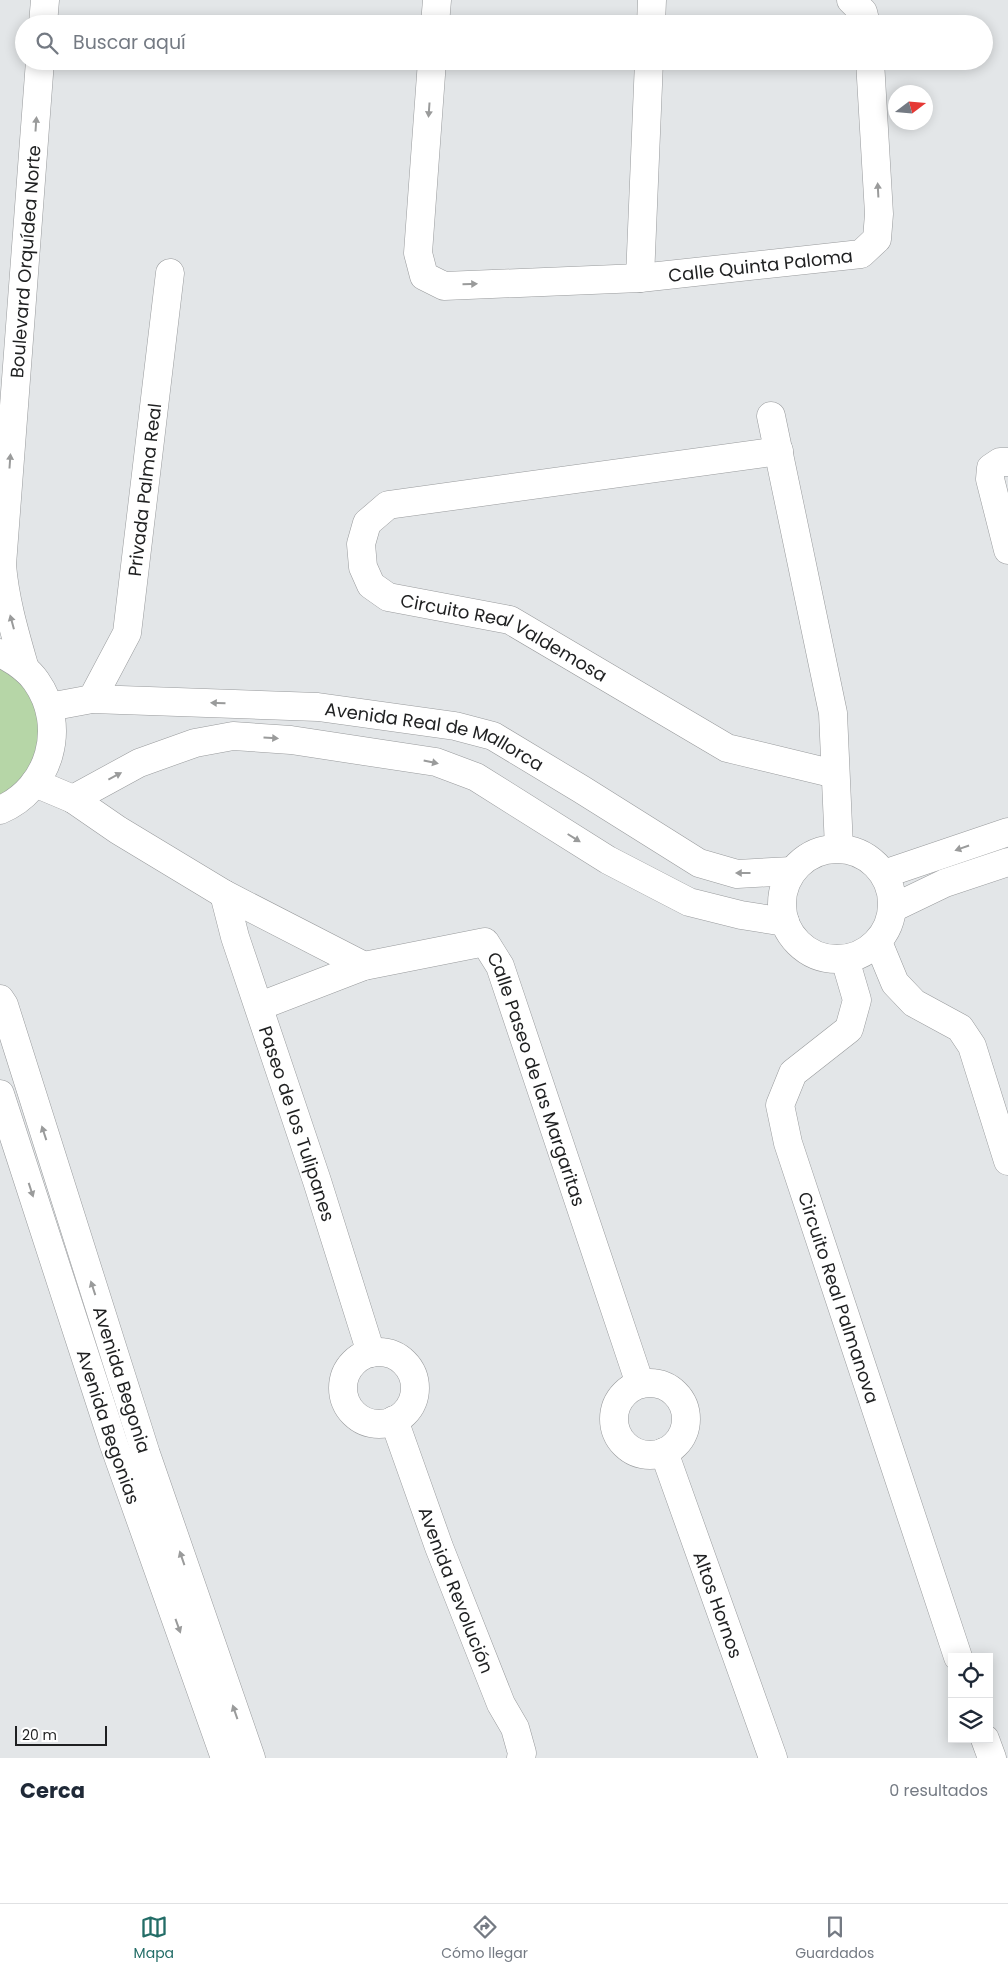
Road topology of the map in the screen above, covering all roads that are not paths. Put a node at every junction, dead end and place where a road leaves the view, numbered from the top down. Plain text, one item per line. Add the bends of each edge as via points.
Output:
1 (45, 0) edge
2 (437, 0) edge
3 (652, 0) edge
4 (850, 0) edge
5 (44, 15) edge
6 (436, 15) edge
7 (651, 15) edge
8 (863, 15) edge
9 (39, 70) edge
10 (431, 70) edge
11 (649, 70) edge
12 (871, 70) edge
13 (170, 273) dead end
14 (640, 278) junction
15 (771, 416) dead end
16 (778, 451) junction
17 (1008, 462) edge
18 (1008, 550) edge
19 (0, 653) edge
20 (25, 669) junction
21 (92, 699) junction
22 (49, 707) junction
23 (493, 736) junction
24 (835, 774) junction
25 (476, 777) junction
26 (36, 783) junction
27 (72, 799) junction
28 (0, 810) edge
29 (1008, 832) edge
30 (839, 848) junction
31 (1008, 862) edge
32 (792, 871) junction
33 (884, 874) junction
34 (224, 894) junction
35 (893, 908) junction
36 (785, 922) junction
37 (878, 942) junction
38 (845, 959) junction
39 (364, 966) junction
40 (0, 999) edge
41 (260, 1006) junction
42 (0, 1094) edge
43 (1008, 1161) edge
44 (371, 1353) junction
45 (640, 1384) junction
46 (394, 1420) junction
47 (140, 1436) junction
48 (113, 1442) junction
49 (664, 1452) junction
50 (957, 1653) edge
51 (987, 1743) edge
52 (226, 1758) edge
53 (251, 1758) edge
54 (522, 1758) edge
55 (774, 1758) edge
56 (992, 1758) edge

1 - 5 street
2 - 6 street
3 - 7 street
4 - 8 street
20 -> 9 street, Boulevard Orquídea Norte via 4,589 2,565
10 -> 14 street, Calle Quinta Paloma via 418,253 424,276 444,286
11 - 14 street, Calle Quinta Paloma
14 -> 12 street, Calle Quinta Paloma via 861,254 877,238 879,214
13 - 21 street, Privada Palma Real via 127,633
15 - 16 street
16 - 24 street via 833,713
16 - 24 street, Circuito Real Valdemosa via 388,505 367,523 361,544 362,567 371,585 388,597 510,620 727,748
17 - 18 street via 1000,462 991,468 990,479
19 - 20 street via 16,660
20 - 22 street via 37,681
21 - 22 street, Avenida Real de Mallorca
23 -> 21 street, Avenida Real de Mallorca via 454,726 318,707
22 - 26 street via 53,734 48,762
23 - 25 street
32 -> 23 street, Avenida Real de Mallorca via 737,874 699,863
24 - 30 street
27 -> 25 street, Avenida Real de Mallorca via 139,764 195,743 233,736 291,740 436,762
25 -> 36 street, Avenida Real de Mallorca via 608,860 689,902
26 - 27 street
26 - 28 street via 13,805
27 - 34 street
29 -> 33 street
30 - 32 street via 821,850 805,858
30 - 33 street via 872,860
31 - 35 street via 945,883
32 - 36 street via 784,887 781,905
33 - 35 street via 891,890
34 - 39 street
34 - 41 street, Paseo de los Tulipanes via 235,937
35 - 37 street via 889,926
36 - 38 street via 794,939 808,952 826,959
37 - 38 street via 863,954
37 - 43 street via 895,983 914,1002 960,1028 972,1046
38 - 50 street, Circuito Real Palmanova via 857,1000 849,1029 793,1073 780,1105 788,1143
39 - 41 street, Calle Paseo de las Margaritas
39 - 45 street, Calle Paseo de las Margaritas via 484,942 500,966
47 -> 40 street, Avenida Begonia
41 - 44 street, Paseo de los Tulipanes
42 -> 48 street, Avenida Begonias
44 - 46 street via 394,1355 410,1371 414,1382 412,1399 404,1414
44 - 46 street via 351,1365 345,1376 345,1400 351,1410 370,1423
45 - 49 street via 652,1382 664,1386 682,1401 686,1425 675,1445
45 - 49 street via 626,1393 616,1408 616,1431 622,1441 641,1454
46 - 54 street, Avenida Revolución via 500,1704 515,1728
47 - 48 street
53 -> 47 street, Avenida Begonia
48 -> 52 street, Avenida Begonias
49 - 55 street, Altos Hornos
51 - 56 street

